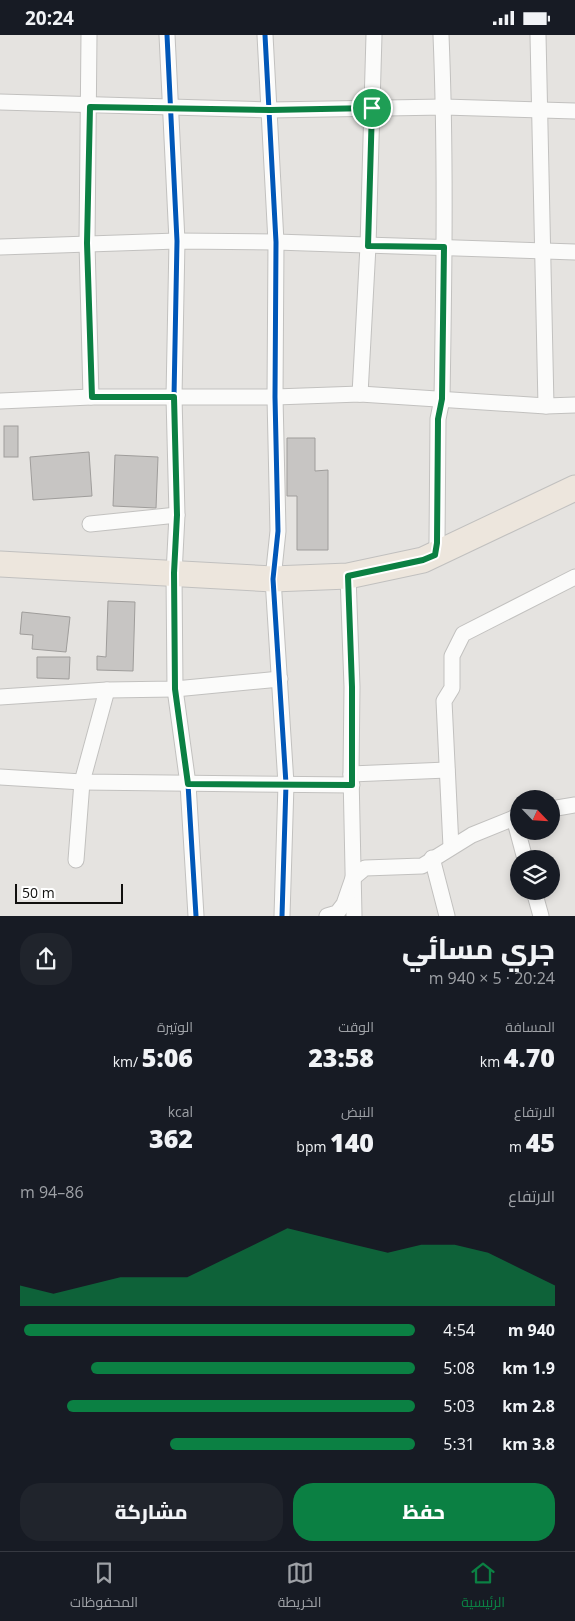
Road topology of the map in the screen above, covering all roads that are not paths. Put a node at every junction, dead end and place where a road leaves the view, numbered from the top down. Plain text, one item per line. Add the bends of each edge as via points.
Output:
1 (89, 35) edge
2 (167, 35) edge
3 (265, 35) edge
4 (374, 35) edge
5 (441, 35) edge
6 (538, 35) edge
7 (0, 102) edge
8 (90, 107) junction
9 (170, 107) junction
10 (444, 107) junction
11 (372, 108) junction
12 (270, 110) junction
13 (539, 110) junction
14 (575, 111) edge
15 (177, 241) junction
16 (276, 242) junction
17 (87, 243) junction
18 (368, 246) junction
19 (0, 247) edge
20 (444, 247) junction
21 (543, 251) junction
22 (575, 252) edge
23 (360, 394) junction
24 (92, 397) junction
25 (174, 397) junction
26 (275, 397) junction
27 (442, 399) junction
28 (0, 401) edge
29 (575, 405) edge
30 (546, 406) junction
31 (575, 488) edge
32 (177, 515) junction
33 (90, 524) dead end
34 (435, 555) junction
35 (0, 564) edge
36 (174, 573) junction
37 (348, 576) junction
38 (575, 577) edge
39 (274, 579) junction
40 (280, 679) junction
41 (175, 689) junction
42 (107, 690) junction
43 (0, 697) edge
44 (447, 770) junction
45 (0, 777) edge
46 (351, 779) junction
47 (82, 782) junction
48 (188, 784) junction
49 (286, 785) junction
50 (575, 805) edge
51 (560, 808) edge
52 (510, 819) edge
53 (451, 847) junction
54 (432, 858) junction
55 (76, 860) dead end
56 (353, 878) junction
57 (537, 900) edge
58 (195, 916) edge
59 (282, 916) edge
60 (327, 916) edge
61 (354, 916) edge
62 (447, 916) edge
63 (541, 916) edge

1 - 8 street
2 - 9 street
3 - 12 street
4 - 11 street
5 - 10 street
6 - 13 street
7 - 8 street
8 - 9 street
8 - 17 street
9 - 12 street
9 - 15 street
10 - 11 street
10 - 13 street
10 - 20 street
11 - 12 street
11 - 18 street
12 - 16 street
13 - 14 street
13 - 21 street
15 - 16 street
15 - 17 street
15 - 25 street
16 - 18 street
16 - 26 street
17 - 19 street
17 - 24 street
18 - 20 street
18 - 23 street
20 - 21 street
20 - 27 street
21 - 22 street
21 - 30 street
23 - 26 street
23 - 27 street
24 - 25 street
24 - 28 street
25 - 26 street
25 - 32 street
26 - 39 street via 278,531
27 - 30 street
27 - 34 street via 438,419
29 - 30 street
31 - 34 main road
32 - 33 street
32 - 36 street
34 - 37 main road
35 - 36 main road
36 - 39 main road
36 - 41 street
37 - 39 main road
37 - 46 street
38 - 44 street via 463,634 452,656 452,687 444,701
39 - 40 street
40 - 41 street
40 - 49 street
41 - 42 street
41 - 48 street
42 - 43 street
42 - 47 street
44 - 46 street
44 - 53 street
45 - 47 street
46 - 49 street
46 - 56 street
47 - 48 street
47 - 55 street
48 - 49 street
48 - 58 street
49 - 59 street
50 - 51 street
52 - 53 street
53 - 54 street
54 - 56 street via 422,866 365,869
54 - 62 street
56 - 60 street via 344,904 337,913
56 - 61 street
57 - 63 street

